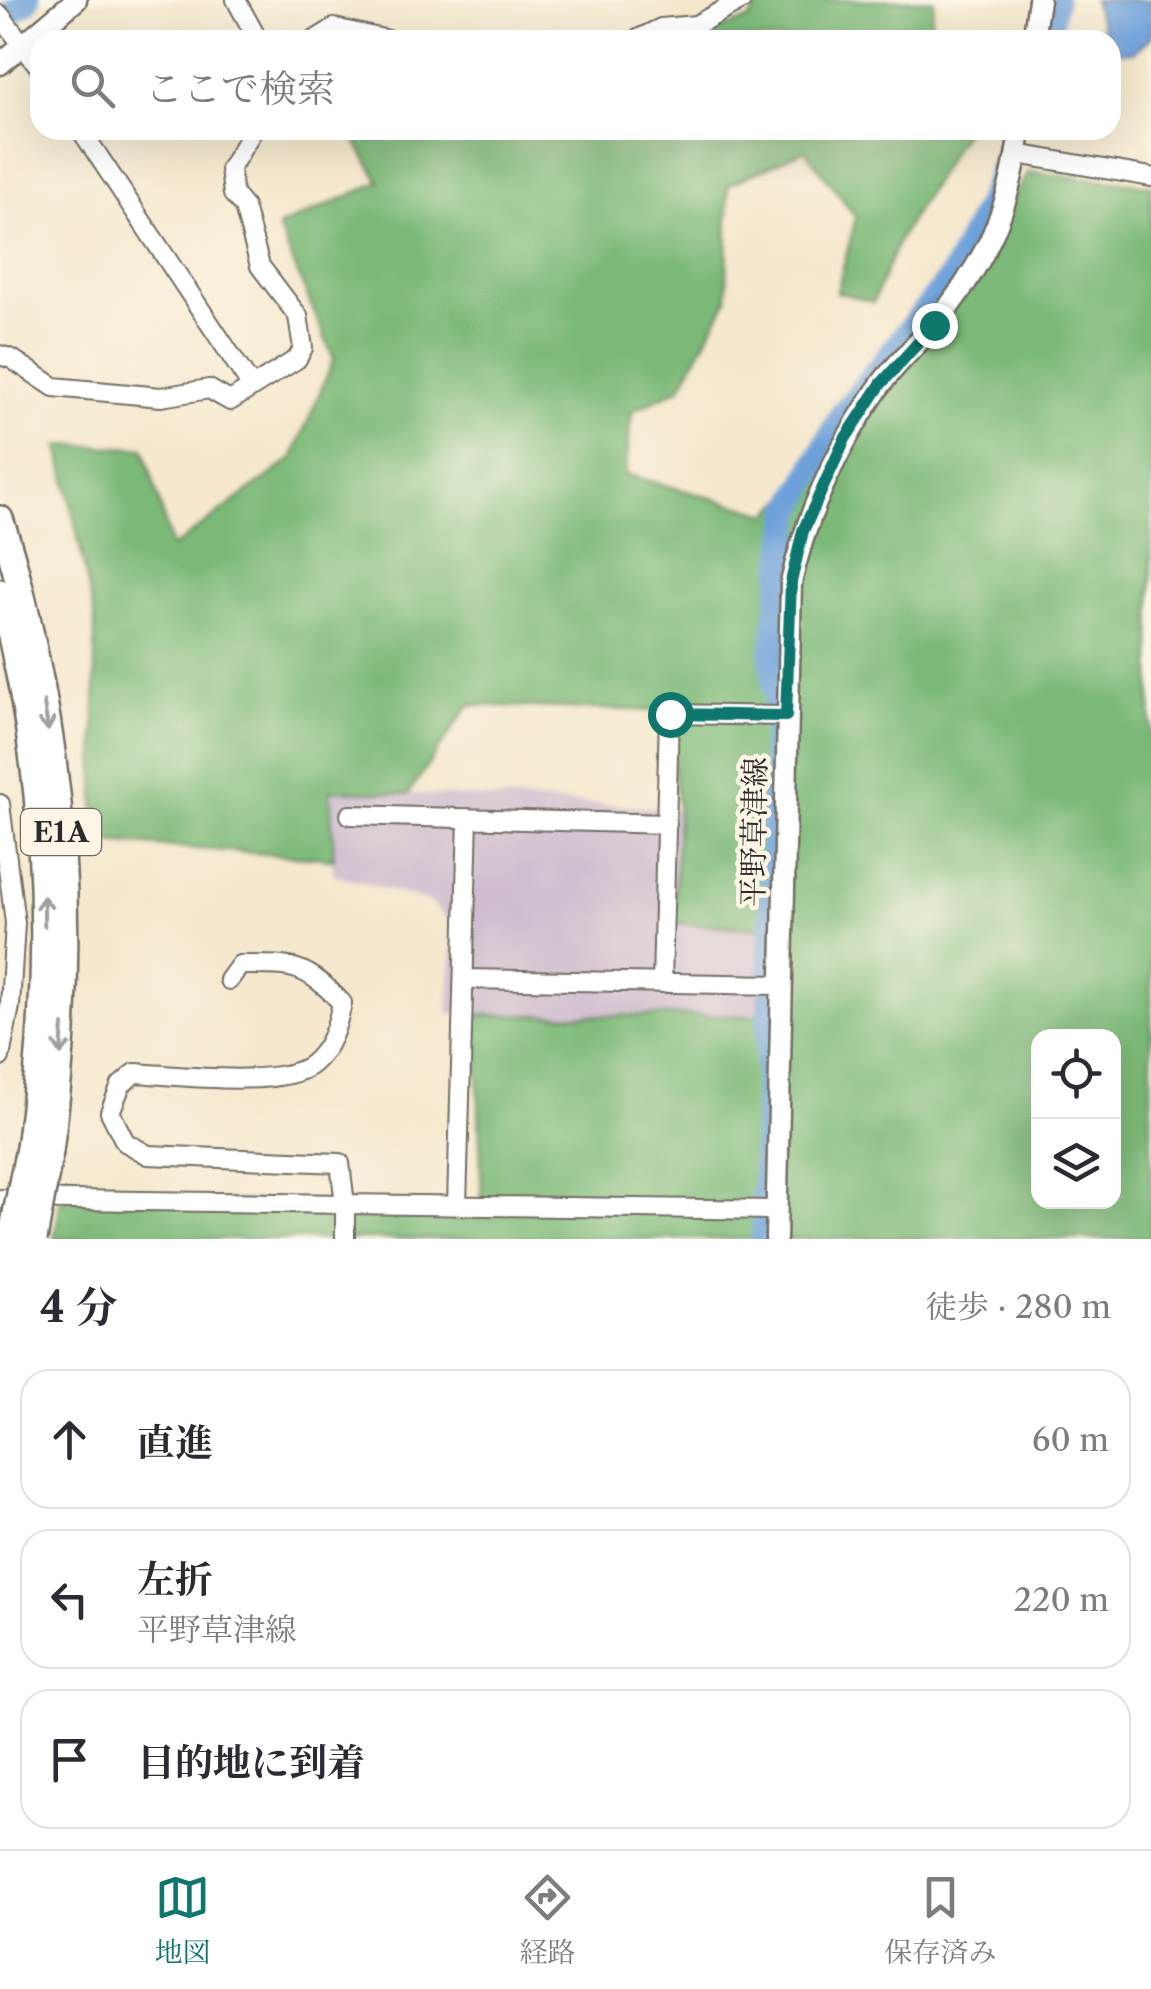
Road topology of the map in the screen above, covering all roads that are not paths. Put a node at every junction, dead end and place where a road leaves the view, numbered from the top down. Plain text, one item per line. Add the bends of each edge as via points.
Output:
1 (76, 0) edge
2 (236, 0) edge
3 (742, 0) edge
4 (1038, 0) edge
5 (0, 15) edge
6 (34, 30) edge
7 (252, 30) edge
8 (657, 30) edge
9 (1034, 30) edge
10 (30, 33) edge
11 (20, 40) junction
12 (30, 54) edge
13 (0, 64) edge
14 (88, 140) edge
15 (246, 140) edge
16 (1019, 140) edge
17 (1017, 154) junction
18 (1151, 177) edge
19 (0, 355) edge
20 (252, 386) junction
21 (0, 519) edge
22 (0, 592) edge
23 (786, 716) junction
24 (0, 804) edge
25 (350, 815) dead end
26 (468, 818) junction
27 (667, 824) junction
28 (464, 979) junction
29 (229, 980) dead end
30 (662, 983) junction
31 (780, 985) junction
32 (0, 1057) edge
33 (40, 1150) junction
34 (0, 1199) edge
35 (345, 1204) junction
36 (458, 1205) junction
37 (776, 1210) junction
38 (11, 1239) edge
39 (34, 1239) edge
40 (345, 1239) edge
41 (776, 1239) edge

1 - 6 main road
2 - 7 street
3 - 8 street via 696,26
4 - 9 main road
5 - 11 street
10 - 11 main road
11 - 12 street
11 - 13 main road
14 - 20 street
15 - 20 street via 230,169 232,194 244,207 260,266 298,316 302,348 298,359
16 - 17 main road, 平野草津線
17 - 18 street
17 - 23 main road, 平野草津線 via 981,261 881,384 845,439 803,531 791,582
19 - 20 street via 54,387 162,397 209,389 230,401
21 -> 33 highway, E1A via 41,686 63,848 60,1076
33 -> 22 highway, E1A via 42,846 34,762
23 - 27 street via 670,714
23 - 31 main road, 平野草津線
24 - 32 street via 15,922
25 - 26 street
26 - 27 street
26 - 28 street
27 - 30 street
28 - 30 street
28 - 36 street
29 - 35 street via 240,965 282,965 316,975 342,1003 336,1034 311,1066 273,1079 135,1073 121,1085 110,1112 125,1142 148,1155 340,1163
30 - 31 street
31 - 37 main road, 平野草津線
33 - 38 highway, E1A, bridge
33 - 39 highway, E1A, bridge
34 - 35 street
35 - 36 street
35 - 40 street
36 - 37 street
37 - 41 main road, 平野草津線

